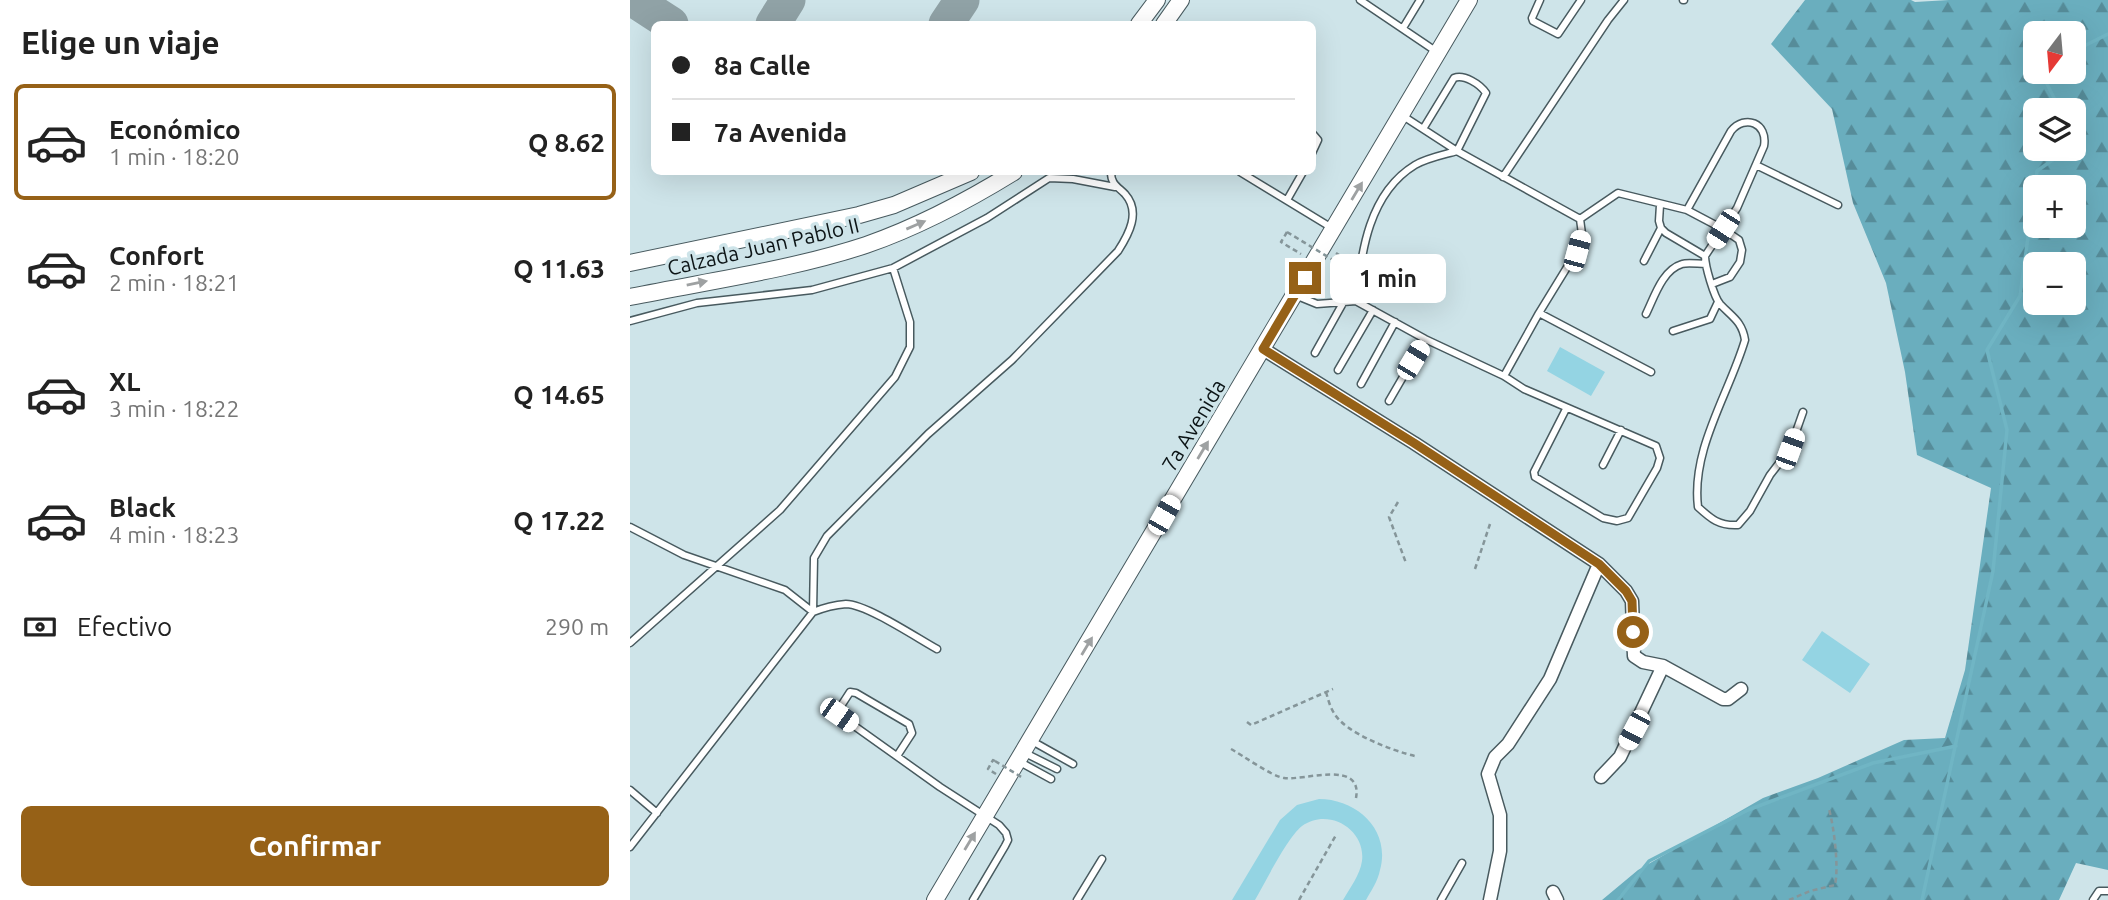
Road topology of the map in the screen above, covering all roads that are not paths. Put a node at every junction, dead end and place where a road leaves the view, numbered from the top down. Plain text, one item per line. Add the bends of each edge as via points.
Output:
1 (1157, 0) edge
2 (1181, 0) edge
3 (1360, 0) edge
4 (1420, 0) edge
5 (1540, 0) edge
6 (1581, 0) edge
7 (1623, 0) edge
8 (1469, 2) edge
9 (1141, 21) edge
10 (1166, 21) edge
11 (1403, 28) junction
12 (1439, 53) junction
13 (1402, 115) junction
14 (1423, 129) junction
15 (1457, 151) junction
16 (1756, 165) junction
17 (964, 175) edge
18 (1009, 175) edge
19 (1112, 175) edge
20 (1245, 175) edge
21 (1301, 175) edge
22 (1503, 177) junction
23 (1115, 187) junction
24 (1287, 200) junction
25 (1660, 205) junction
26 (1838, 205) dead end
27 (1688, 210) junction
28 (1580, 219) junction
29 (1661, 228) junction
30 (1723, 229) junction
31 (1334, 230) junction
32 (1705, 260) junction
33 (1644, 261) dead end
34 (630, 263) edge
35 (893, 268) junction
36 (1713, 284) junction
37 (1295, 295) junction
38 (630, 297) edge
39 (1356, 301) junction
40 (1718, 302) junction
41 (1343, 303) junction
42 (1373, 310) junction
43 (1539, 313) junction
44 (1646, 314) dead end
45 (630, 320) edge
46 (1395, 322) junction
47 (1673, 331) dead end
48 (1425, 339) junction
49 (1263, 349) junction
50 (1315, 353) dead end
51 (1338, 370) dead end
52 (1651, 372) dead end
53 (1504, 376) junction
54 (1362, 384) dead end
55 (1389, 401) dead end
56 (1566, 409) junction
57 (1803, 412) dead end
58 (1621, 430) junction
59 (1603, 464) dead end
60 (630, 527) edge
61 (1599, 564) junction
62 (718, 567) junction
63 (813, 612) junction
64 (630, 643) edge
65 (937, 649) dead end
66 (1663, 666) junction
67 (1741, 690) dead end
68 (1024, 751) junction
69 (897, 755) junction
70 (1073, 764) dead end
71 (1057, 769) dead end
72 (1601, 777) dead end
73 (1051, 779) dead end
74 (630, 790) edge
75 (657, 813) junction
76 (985, 817) junction
77 (630, 847) edge
78 (1102, 859) dead end
79 (1462, 863) dead end
80 (2108, 891) edge
81 (935, 900) edge
82 (972, 900) edge
83 (1077, 900) edge
84 (1441, 900) edge
85 (1490, 900) edge
86 (2094, 900) edge

1 - 9 main road
2 - 10 main road
3 - 11 lane
4 - 11 lane
5 - 6 lane via 1533,21 1558,34
7 - 22 lane
8 - 12 main road, 7a Avenida
11 - 12 lane
12 - 13 main road, 7a Avenida
13 - 14 lane
31 -> 13 main road, 7a Avenida
14 - 15 lane
14 - 15 lane via 1454,78 1463,76 1484,89 1485,99
15 - 22 lane
15 - 39 lane via 1416,165 1389,186 1368,231
16 - 26 lane
16 - 27 lane via 1766,135 1746,121 1737,123
16 - 30 lane
17 - 34 main road, Calzada Juan Pablo II via 859,215
38 -> 18 main road, Calzada Juan Pablo II via 865,245 935,217
19 - 23 lane
20 - 24 lane
21 - 24 lane
22 - 28 lane
23 - 35 lane via 1049,178 987,218
23 - 63 lane via 1125,195 1133,219 1118,251 1012,360 928,434 827,536 814,558
24 - 31 lane
25 - 27 lane
25 - 28 lane via 1618,192
25 - 29 lane
27 - 30 lane
28 - 43 lane via 1577,251
29 - 32 lane
29 - 33 lane
30 - 32 lane
30 - 36 lane via 1739,240 1740,262 1730,277
31 - 37 main road, 7a Avenida
32 - 36 lane
32 - 44 lane via 1671,271
35 - 45 lane via 812,289 697,303
35 - 62 lane via 910,323 910,347 895,377 780,510
36 - 40 lane
37 - 41 lane via 1317,304
37 - 49 main road, 7a Avenida
39 - 41 lane
39 - 42 lane
40 - 47 lane via 1710,319
40 - 57 lane via 1743,326 1745,340 1712,425 1695,486 1698,507 1714,521 1738,525 1790,449
41 - 50 lane
42 - 46 lane
42 - 51 lane
43 - 52 lane
43 - 53 lane
46 - 48 lane
46 - 54 lane
48 - 53 lane
48 - 55 lane
49 - 61 street
68 -> 49 main road, 7a Avenida
53 - 56 lane
56 - 58 lane
56 - 58 lane via 1535,477 1603,518 1617,521 1628,518 1660,458 1656,446
58 - 59 lane
60 - 62 lane
61 - 66 street via 1632,601 1634,656
61 - 85 street via 1550,679 1488,774 1500,815 1500,851
62 - 63 lane via 785,590
62 - 64 lane
63 - 65 lane via 849,604
63 - 75 lane
66 - 67 street via 1723,699
66 - 72 street via 1620,757
68 - 70 lane
68 - 71 lane
68 - 73 lane
68 - 76 main road, 7a Avenida
69 - 69 lane via 912,733 909,724 850,692 839,715
69 - 76 lane
74 - 75 lane
75 - 77 lane
81 -> 76 main road, 7a Avenida
76 - 82 lane via 999,825 1008,840
78 - 83 lane
79 - 84 lane
80 - 86 lane via 2099,891

